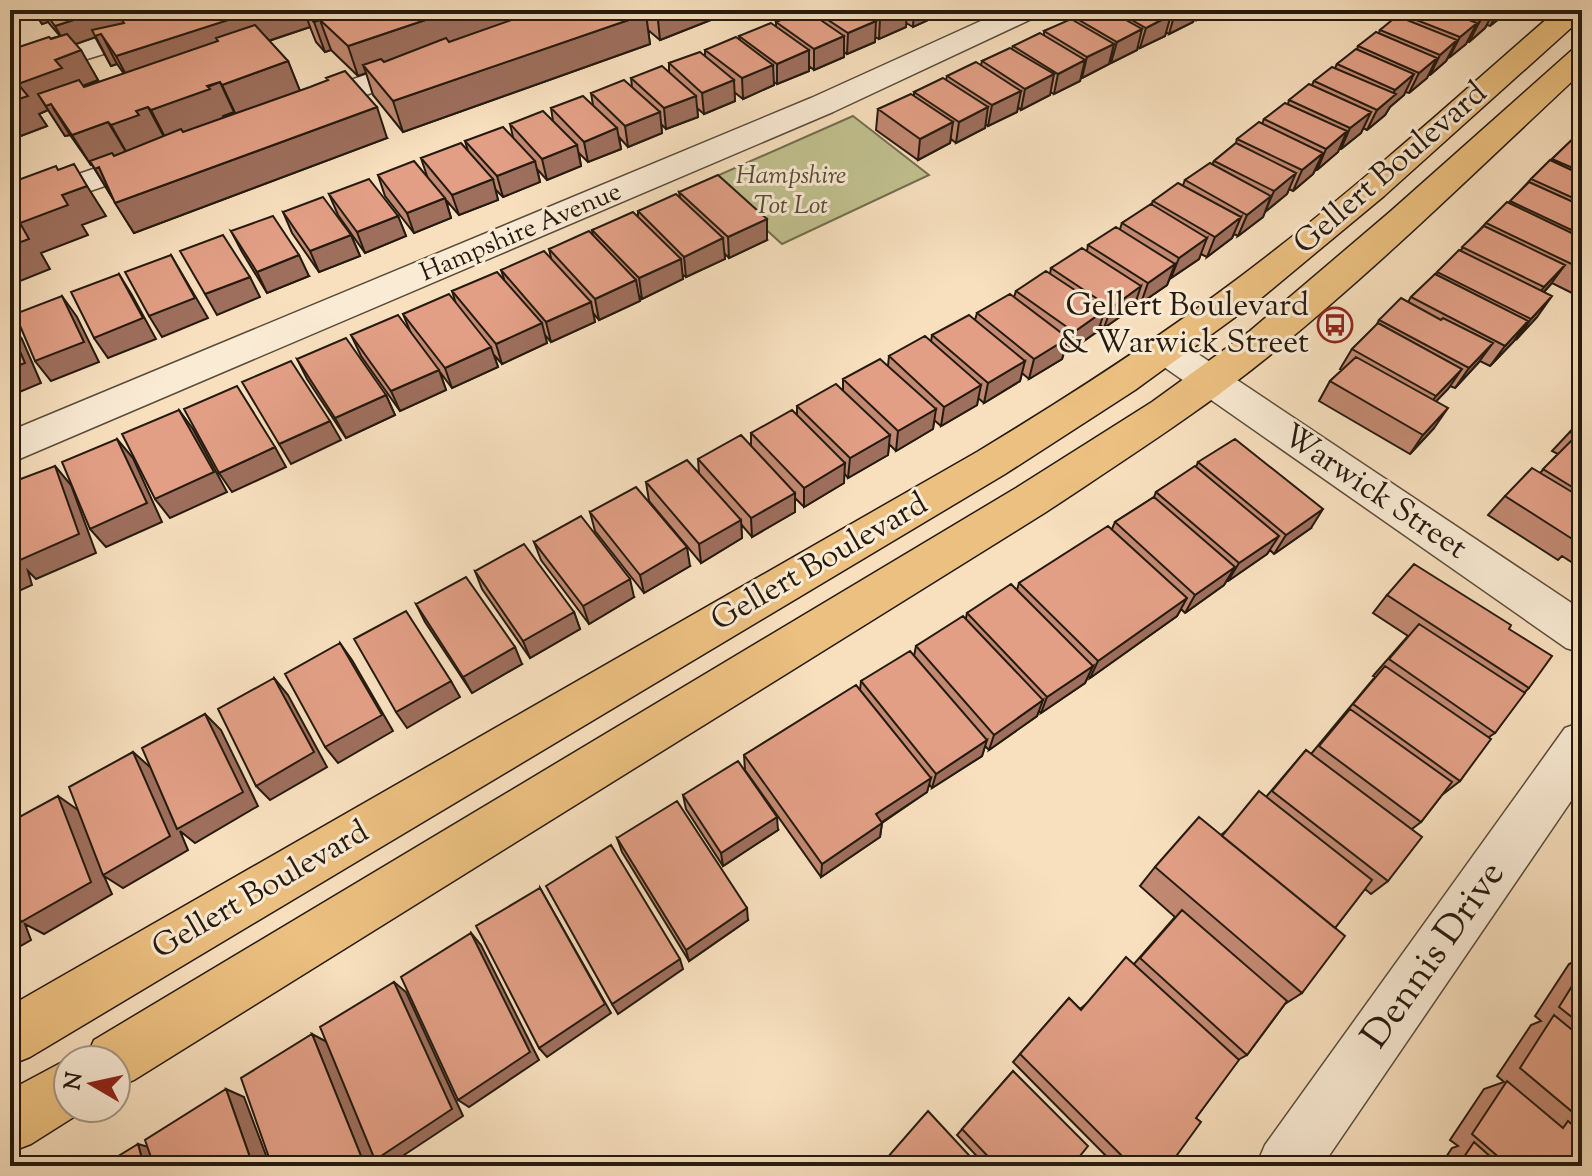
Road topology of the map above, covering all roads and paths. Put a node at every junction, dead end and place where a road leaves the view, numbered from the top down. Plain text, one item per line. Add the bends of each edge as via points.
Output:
1 (218, 10) edge
2 (1028, 10) edge
3 (1574, 10) edge
4 (459, 52) edge
5 (1582, 56) edge
6 (51, 61) edge
7 (281, 114) edge
8 (181, 149) edge
9 (52, 194) edge
10 (1167, 351) junction
11 (1209, 382) junction
12 (10, 448) edge
13 (1582, 634) edge
14 (1582, 744) edge
15 (10, 1037) edge
16 (132, 1049) edge
17 (52, 1098) edge
18 (10, 1123) edge
19 (1286, 1166) edge

1 - 6 street
2 - 12 street, Hampshire Avenue via 808,111
3 - 10 main road, Gellert Boulevard via 1312,238
4 - 7 street
5 - 11 main road, Gellert Boulevard via 1357,261
8 - 9 street
10 - 11 street, Warwick Street
10 - 15 main road, Gellert Boulevard via 991,463
11 - 13 street, Warwick Street
11 - 16 main road, Gellert Boulevard via 1031,500
14 - 19 street, Dennis Drive
17 - 18 main road

